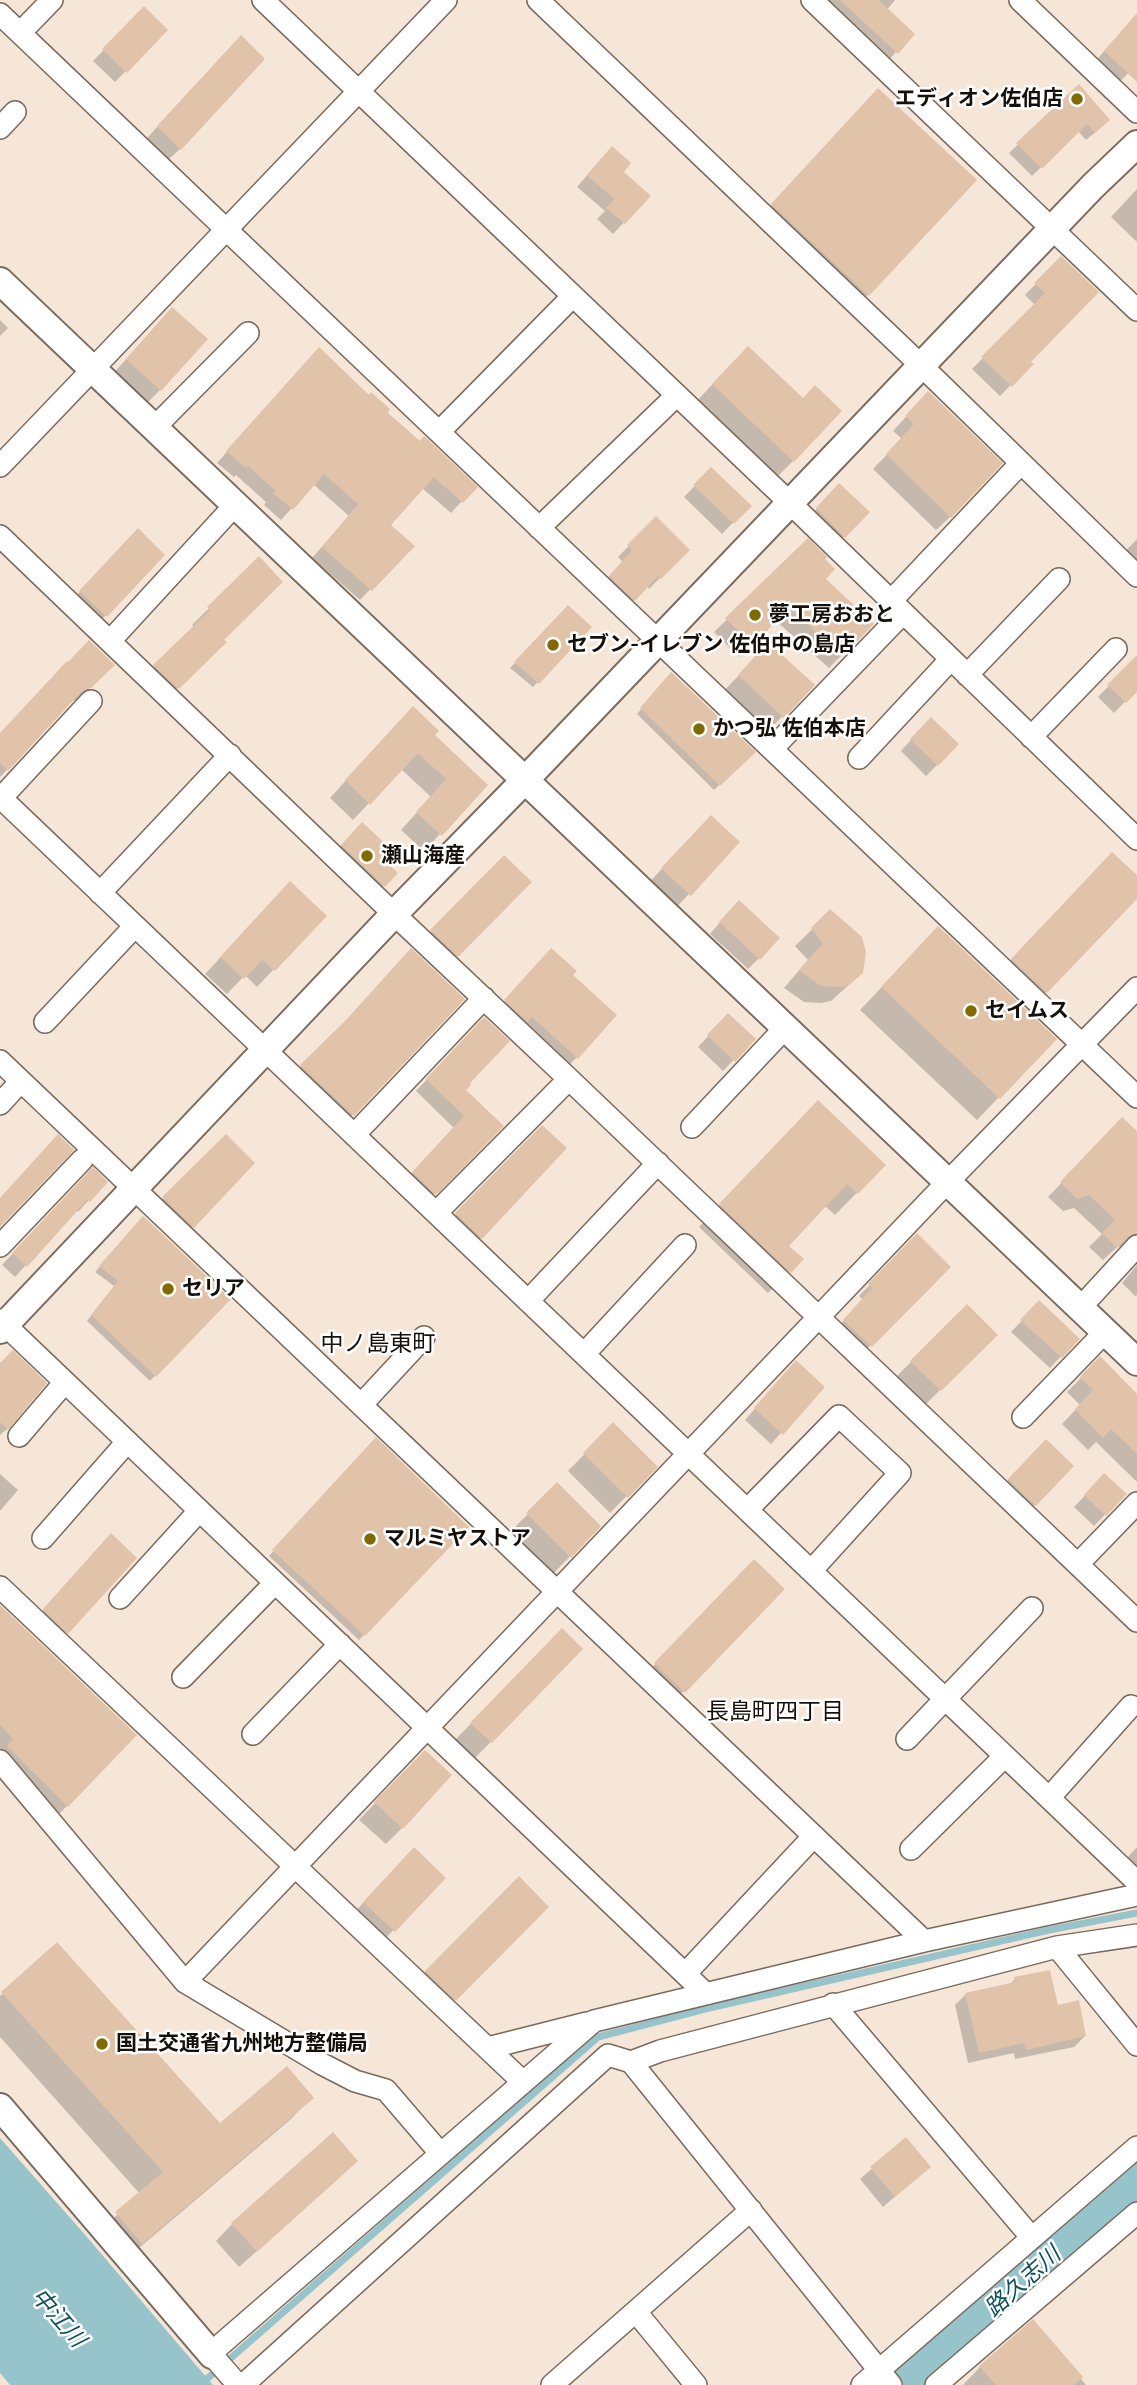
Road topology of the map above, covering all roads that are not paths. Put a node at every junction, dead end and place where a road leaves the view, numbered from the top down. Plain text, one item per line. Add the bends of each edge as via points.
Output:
1 (52, 0) edge
2 (263, 0) edge
3 (446, 0) edge
4 (538, 0) edge
5 (812, 0) edge
6 (1020, 0) edge
7 (0, 14) edge
8 (20, 33) junction
9 (359, 91) junction
10 (15, 112) dead end
11 (1137, 112) edge
12 (0, 128) edge
13 (1137, 144) edge
14 (1052, 229) junction
15 (226, 230) junction
16 (0, 281) edge
17 (573, 296) junction
18 (1137, 310) edge
19 (248, 333) dead end
20 (922, 366) junction
21 (93, 370) junction
22 (677, 395) junction
23 (154, 428) junction
24 (439, 432) junction
25 (1021, 463) junction
26 (0, 466) edge
27 (790, 503) junction
28 (235, 505) junction
29 (539, 528) junction
30 (0, 536) edge
31 (1137, 576) edge
32 (1059, 579) dead end
33 (897, 607) junction
34 (110, 640) junction
35 (658, 641) junction
36 (1116, 649) dead end
37 (951, 659) junction
38 (967, 675) junction
39 (91, 701) dead end
40 (1031, 737) junction
41 (772, 749) junction
42 (230, 755) junction
43 (859, 758) dead end
44 (525, 780) junction
45 (0, 798) edge
46 (1137, 839) edge
47 (100, 893) junction
48 (394, 914) junction
49 (135, 926) junction
50 (1137, 988) edge
51 (484, 998) junction
52 (44, 1023) dead end
53 (785, 1028) junction
54 (1082, 1044) junction
55 (266, 1051) junction
56 (0, 1061) edge
57 (569, 1079) junction
58 (21, 1081) junction
59 (1137, 1097) edge
60 (0, 1104) edge
61 (692, 1127) dead end
62 (354, 1135) junction
63 (82, 1160) dead end
64 (658, 1163) junction
65 (948, 1182) junction
66 (134, 1189) junction
67 (436, 1213) junction
68 (0, 1245) edge
69 (685, 1245) dead end
70 (1137, 1246) edge
71 (528, 1301) junction
72 (1080, 1308) junction
73 (819, 1317) junction
74 (2, 1325) edge
75 (1105, 1332) junction
76 (424, 1337) dead end
77 (584, 1354) junction
78 (1137, 1362) edge
79 (65, 1382) junction
80 (361, 1405) junction
81 (1023, 1417) dead end
82 (19, 1436) dead end
83 (127, 1442) junction
84 (689, 1454) junction
85 (1137, 1503) edge
86 (747, 1510) junction
87 (200, 1511) junction
88 (43, 1538) dead end
89 (1078, 1564) junction
90 (811, 1571) junction
91 (275, 1583) junction
92 (0, 1587) edge
93 (558, 1592) junction
94 (120, 1598) dead end
95 (1032, 1608) dead end
96 (1137, 1621) edge
97 (340, 1644) junction
98 (183, 1677) dead end
99 (945, 1699) junction
100 (1131, 1706) dead end
101 (429, 1729) junction
102 (253, 1734) dead end
103 (907, 1739) dead end
104 (1005, 1756) junction
105 (0, 1761) edge
106 (1049, 1798) junction
107 (814, 1836) junction
108 (911, 1849) dead end
109 (297, 1866) junction
110 (1137, 1882) edge
111 (1137, 1895) edge
112 (1137, 1935) edge
113 (924, 1941) junction
114 (1057, 1947) junction
115 (685, 1974) junction
116 (185, 1982) junction
117 (706, 1994) junction
118 (833, 2004) junction
119 (594, 2021) junction
120 (1137, 2045) edge
121 (488, 2048) junction
122 (631, 2062) junction
123 (523, 2082) junction
124 (0, 2107) edge
125 (1137, 2147) edge
126 (440, 2153) junction
127 (751, 2210) junction
128 (1137, 2213) edge
129 (1032, 2238) junction
130 (636, 2312) junction
131 (211, 2354) junction
132 (879, 2380) edge
133 (237, 2383) edge
134 (552, 2385) edge
135 (696, 2385) edge
136 (936, 2385) edge

1 - 8 street
2 - 9 street
3 - 9 street
4 - 20 street
5 - 14 street
6 - 11 street
7 - 8 street
8 - 15 street
9 - 15 street
9 - 17 street
10 - 12 street
13 - 14 street
14 - 18 street
14 - 20 street
15 - 21 street
15 - 24 street
16 - 21 street
17 - 22 street
17 - 24 street
19 - 23 street
20 - 25 street
20 - 27 street
21 - 23 street
21 - 26 street
22 - 27 street
22 - 29 street
23 - 28 street
24 - 29 street
25 - 31 street
25 - 33 street
27 - 33 street
27 - 35 street
28 - 34 street
28 - 44 street
29 - 35 street
30 - 34 street
32 - 38 street
33 - 37 street
33 - 41 street
34 - 42 street
35 - 41 street
35 - 44 street
36 - 40 street
37 - 38 street
37 - 43 street
38 - 40 street
39 - 45 street
40 - 46 street
41 - 54 street
42 - 47 street
42 - 48 street
44 - 48 street
44 - 53 street
45 - 47 street
47 - 49 street
48 - 51 street
48 - 55 street
49 - 52 street
49 - 55 street
50 - 54 street
51 - 57 street
51 - 62 street
53 - 61 street
53 - 65 street
54 - 59 street
54 - 65 street
55 - 62 street
55 - 66 street
56 - 58 street
57 - 64 street
57 - 67 street
58 - 60 street
58 - 66 street
62 - 67 street
63 - 68 street
64 - 71 street
64 - 73 street
65 - 72 street
65 - 73 street
66 - 74 street
66 - 80 street
67 - 71 street
69 - 77 street
70 - 72 street
71 - 77 street
72 - 75 street
73 - 84 street
73 - 89 street
74 - 79 street
75 - 78 street
75 - 81 street
76 - 80 street
77 - 84 street
79 - 82 street
79 - 83 street
80 - 93 street
83 - 87 street
83 - 88 street
84 - 86 street
84 - 93 street
85 - 89 street
86 - 90 street
86 - 90 street via 839,1416 900,1473
87 - 91 street
87 - 94 street
89 - 96 street
90 - 99 street
91 - 97 street
91 - 98 street
92 - 109 street
93 - 101 street
93 - 107 street
95 - 99 street
97 - 101 street
97 - 102 street
99 - 103 street
99 - 104 street
100 - 106 street
101 - 109 street
101 - 115 street
104 - 106 street
104 - 108 street
105 - 116 street
106 - 110 street
107 - 113 street
107 - 115 street
109 - 116 street
109 - 121 street
111 - 113 street
112 - 114 street
113 - 117 street
114 - 118 street
114 - 120 street
115 - 117 street
116 - 126 street via 322,2064 386,2090
117 - 119 street
118 - 122 street
118 - 129 street
119 - 121 street
119 - 123 street
121 - 123 street
122 - 127 street
122 - 133 street via 608,2055
123 - 126 street
124 - 131 street
125 - 129 street
126 - 131 street
127 - 130 street
127 - 132 street
128 - 136 street
129 - 132 street
130 - 134 street
130 - 135 street
131 - 133 street

